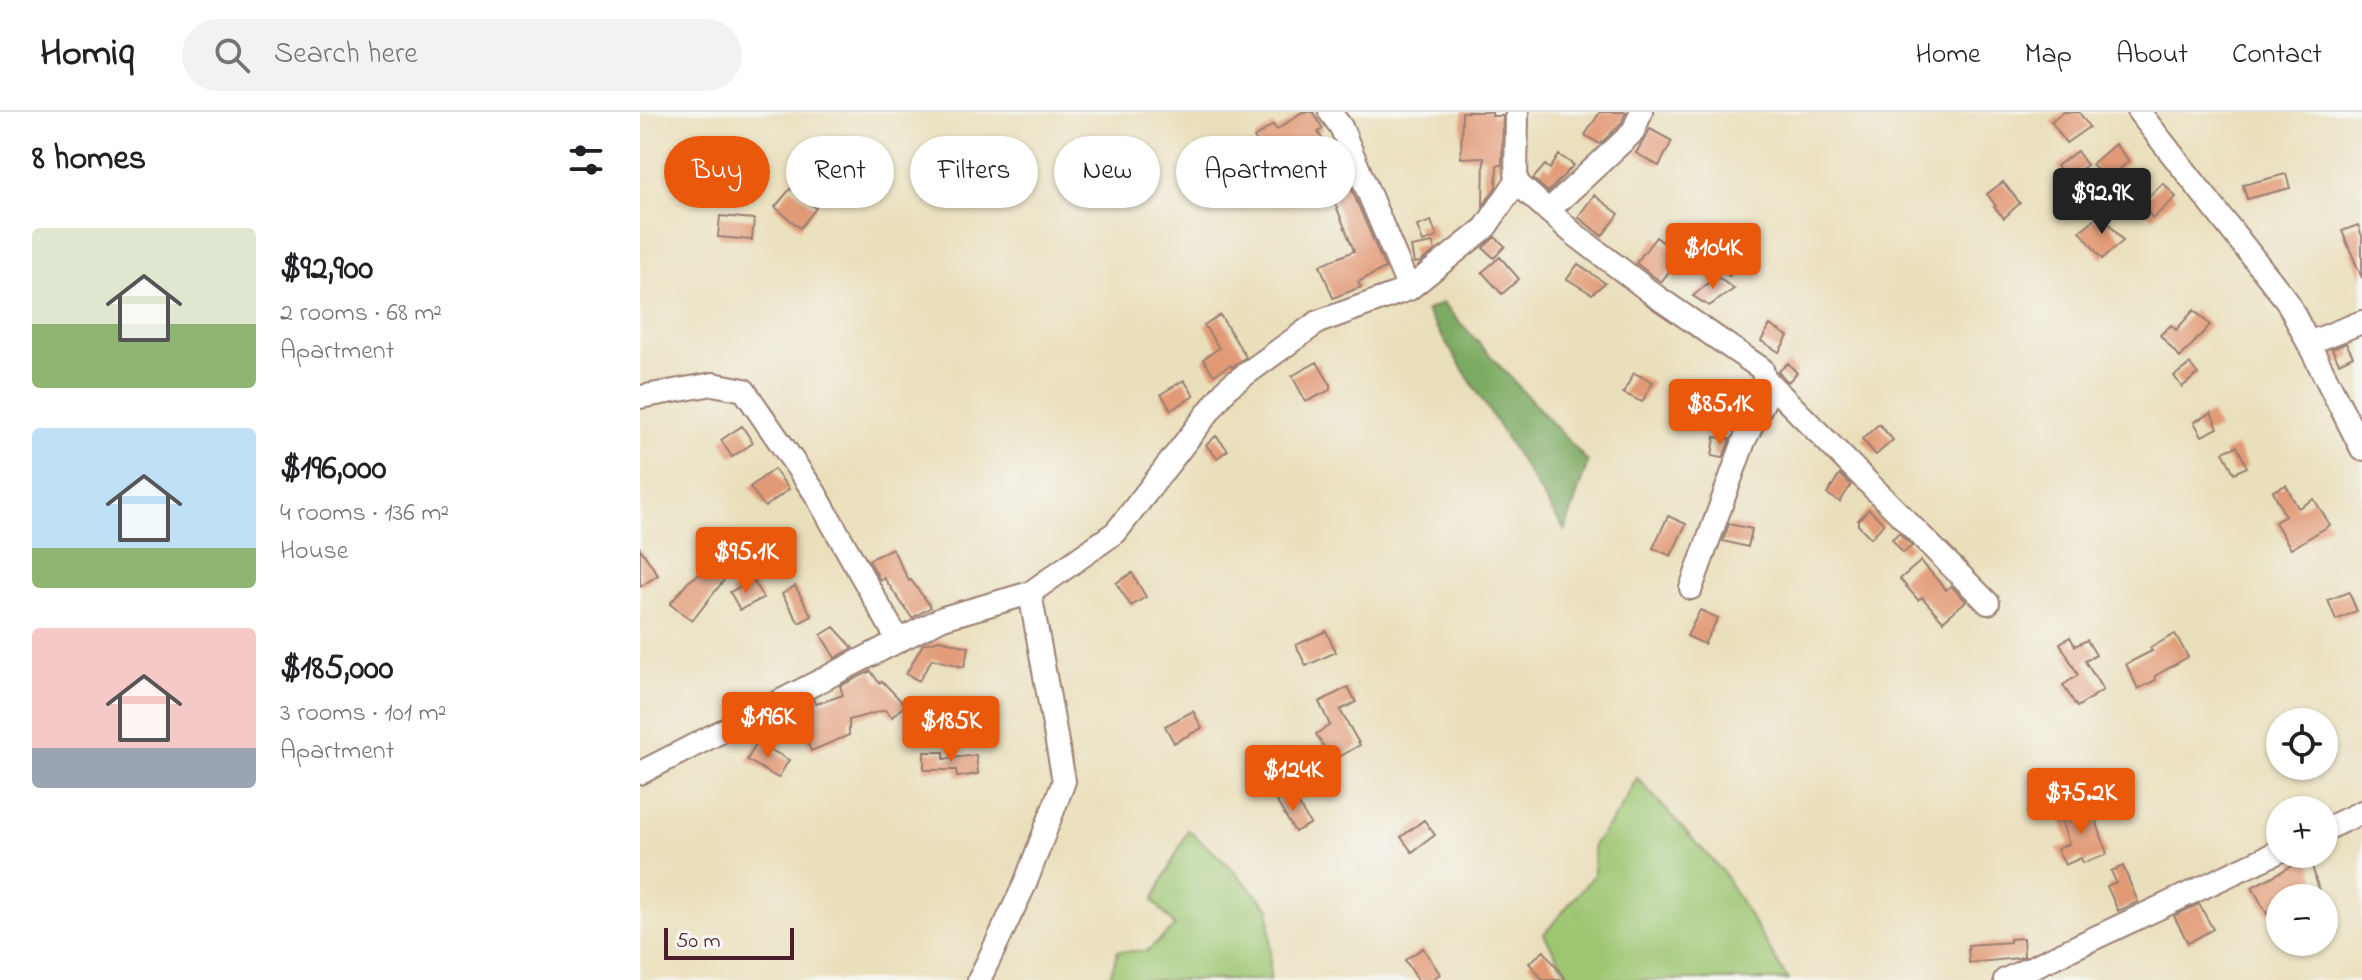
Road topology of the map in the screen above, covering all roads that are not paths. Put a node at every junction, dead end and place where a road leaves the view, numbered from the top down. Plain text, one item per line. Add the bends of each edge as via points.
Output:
1 (1330, 112) edge
2 (1517, 112) edge
3 (1641, 112) edge
4 (2139, 112) edge
5 (1516, 182) junction
6 (1548, 211) junction
7 (1409, 289) junction
8 (2362, 322) edge
9 (2309, 343) junction
10 (1764, 378) junction
11 (640, 397) edge
12 (2362, 449) edge
13 (1691, 588) dead end
14 (1030, 593) junction
15 (1988, 603) dead end
16 (898, 640) junction
17 (640, 773) edge
18 (2362, 812) edge
19 (2338, 823) edge
20 (2266, 858) edge
21 (979, 980) edge
22 (2005, 980) edge

1 - 7 street
2 - 5 street
3 - 6 street via 1633,132
4 - 9 street via 2287,301
5 - 6 street
5 - 7 street via 1485,228
6 - 10 street via 1657,297 1762,369
7 - 14 street via 1318,322 1228,387 1116,532
8 - 9 street
9 - 12 street
10 - 13 street via 1768,393 1744,441
10 - 15 street
11 - 16 street via 713,384 744,390 815,493
14 - 16 street via 943,618
14 - 21 street via 1064,781 1025,884
16 - 17 street
18 - 19 street
20 - 22 street

